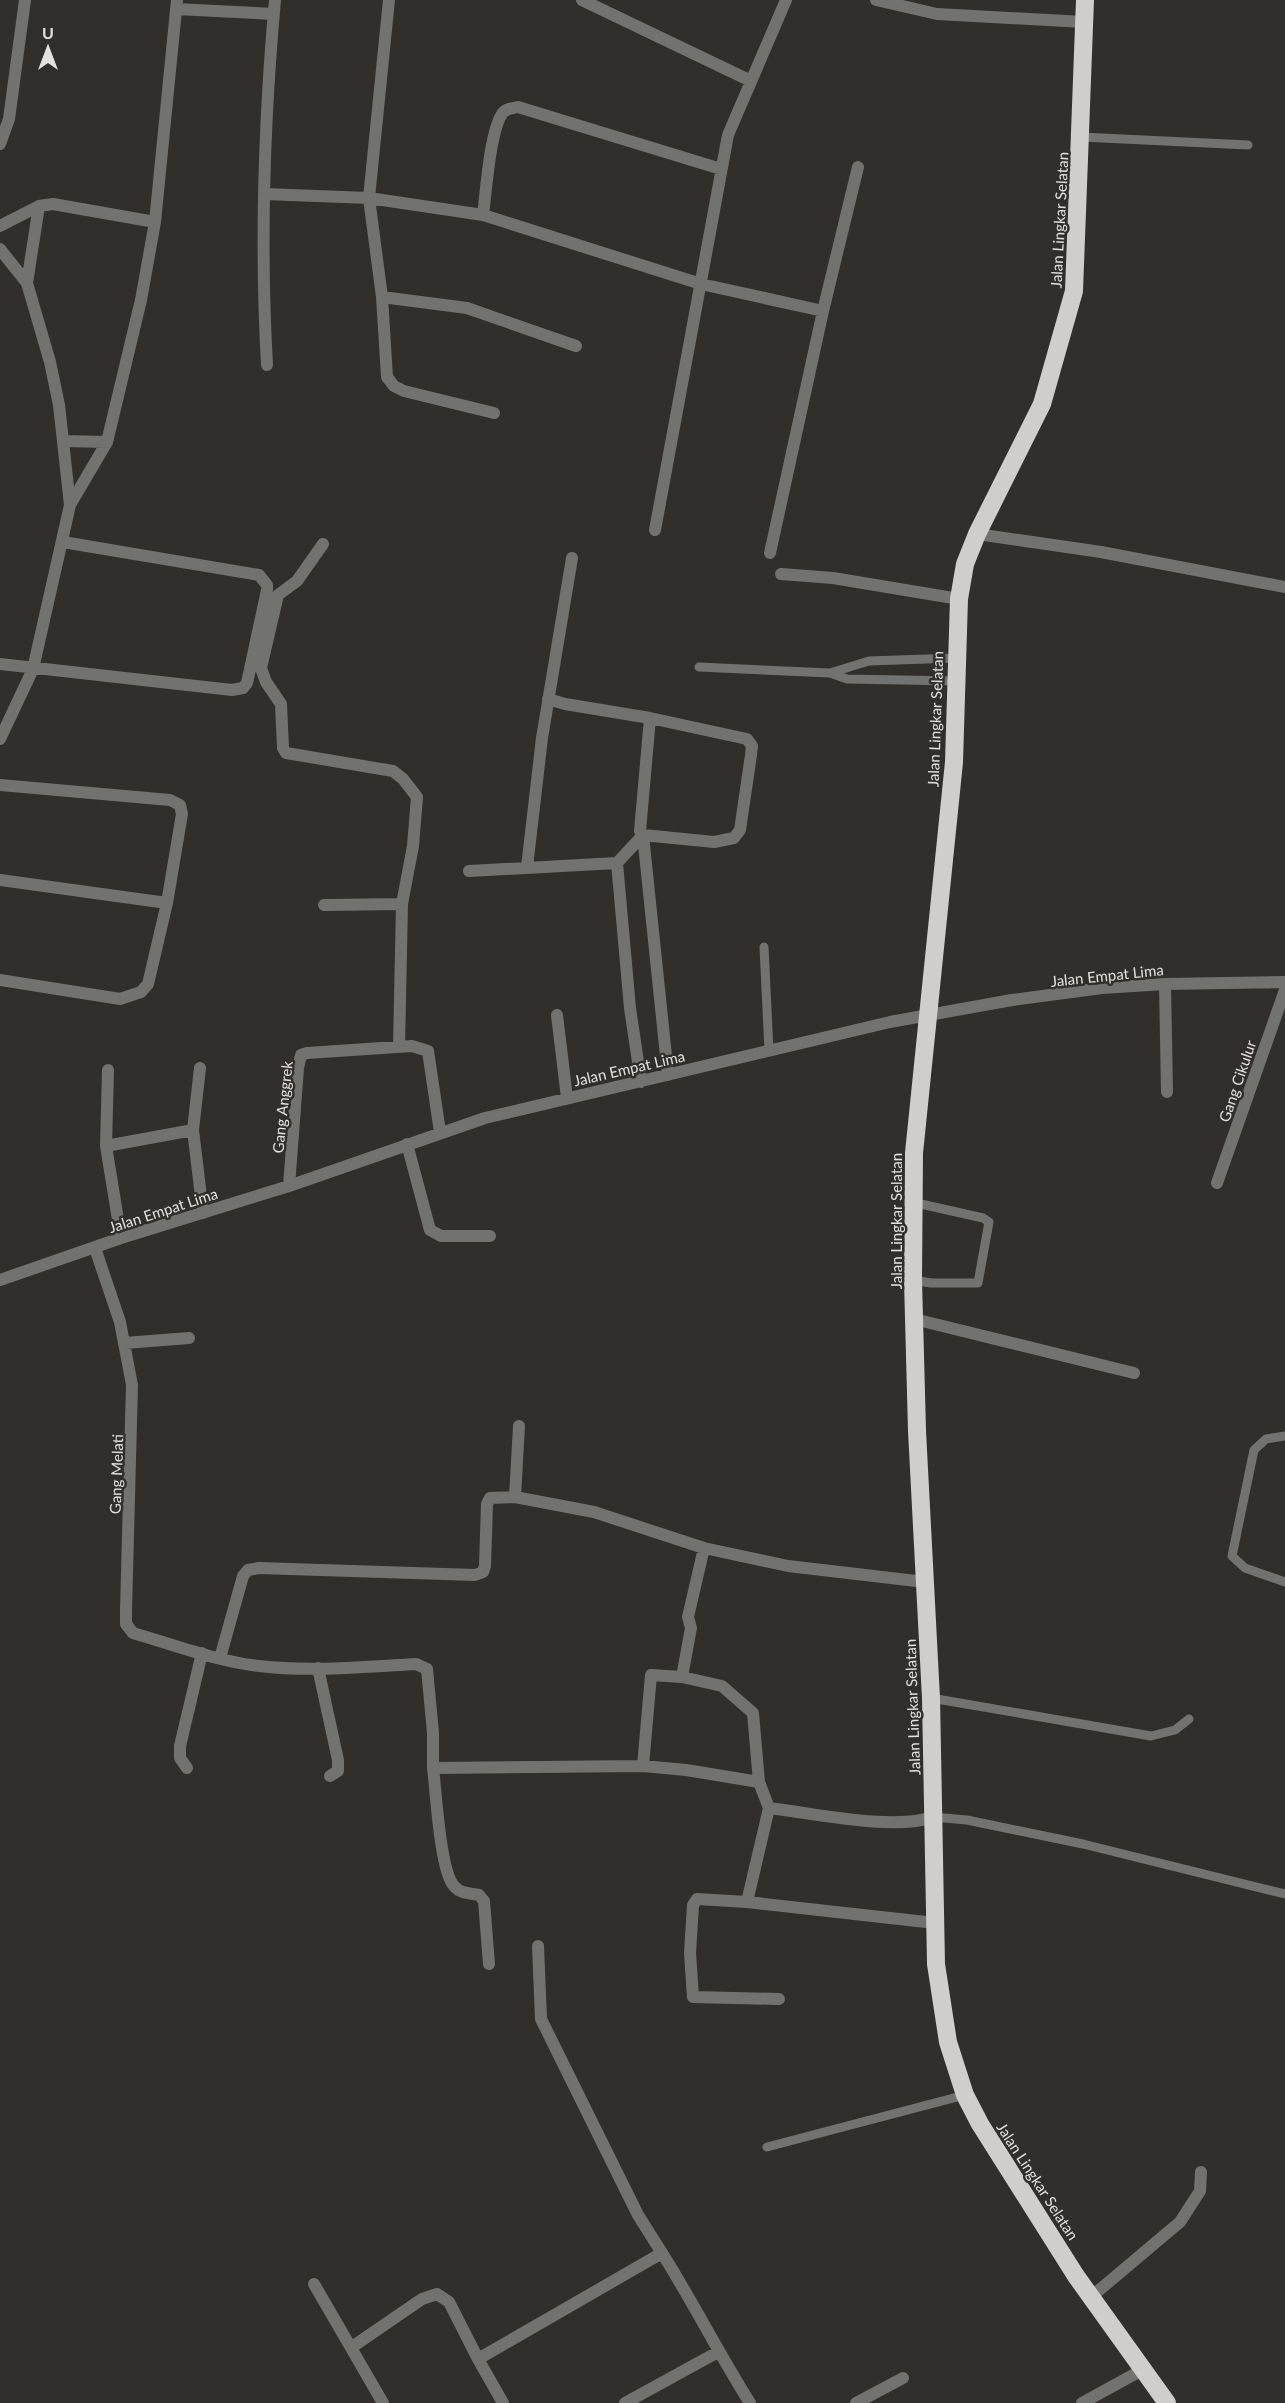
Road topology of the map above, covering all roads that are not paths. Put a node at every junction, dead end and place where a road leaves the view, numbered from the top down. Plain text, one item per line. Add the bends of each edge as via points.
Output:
1 (25, 0) edge
2 (275, 0) edge
3 (389, 0) edge
4 (582, 0) edge
5 (786, 0) edge
6 (876, 0) edge
7 (1085, 0) edge
8 (177, 4) edge
9 (274, 14) junction
10 (1084, 22) junction
11 (751, 81) junction
12 (1081, 137) junction
13 (0, 144) edge
14 (1248, 145) dead end
15 (858, 167) dead end
16 (721, 169) junction
17 (264, 194) junction
18 (369, 198) junction
19 (39, 206) junction
20 (483, 215) junction
21 (155, 222) junction
22 (0, 226) edge
23 (0, 249) edge
24 (27, 283) junction
25 (701, 284) junction
26 (381, 297) junction
27 (822, 312) junction
28 (576, 346) dead end
29 (267, 365) dead end
30 (494, 413) dead end
31 (64, 441) junction
32 (106, 442) junction
33 (70, 505) junction
34 (655, 530) dead end
35 (977, 534) junction
36 (63, 542) junction
37 (323, 544) dead end
38 (770, 553) dead end
39 (572, 558) dead end
40 (781, 574) dead end
41 (1285, 587) edge
42 (959, 599) junction
43 (956, 658) junction
44 (0, 664) edge
45 (699, 667) dead end
46 (33, 669) junction
47 (830, 673) junction
48 (956, 681) junction
49 (548, 699) junction
50 (650, 718) junction
51 (0, 739) edge
52 (0, 785) edge
53 (644, 835) junction
54 (617, 863) junction
55 (527, 867) junction
56 (469, 871) dead end
57 (0, 880) edge
58 (167, 903) junction
59 (402, 904) junction
60 (324, 905) dead end
61 (764, 947) dead end
62 (0, 980) edge
63 (1285, 982) edge
64 (1165, 984) junction
65 (1285, 990) edge
66 (557, 1015) dead end
67 (929, 1016) junction
68 (399, 1047) junction
69 (769, 1051) junction
70 (200, 1068) dead end
71 (108, 1070) dead end
72 (668, 1074) junction
73 (641, 1082) junction
74 (1167, 1092) dead end
75 (567, 1098) junction
76 (193, 1130) junction
77 (440, 1132) junction
78 (407, 1144) junction
79 (106, 1146) junction
80 (1217, 1183) dead end
81 (289, 1186) junction
82 (912, 1202) junction
83 (203, 1213) junction
84 (490, 1236) dead end
85 (121, 1238) junction
86 (95, 1248) junction
87 (0, 1280) edge
88 (913, 1280) junction
89 (914, 1319) junction
90 (189, 1338) dead end
91 (125, 1343) junction
92 (1134, 1373) dead end
93 (519, 1426) dead end
94 (1285, 1436) edge
95 (515, 1497) junction
96 (704, 1548) junction
97 (925, 1582) junction
98 (1285, 1582) edge
99 (202, 1653) junction
100 (220, 1658) junction
101 (318, 1668) junction
102 (682, 1677) junction
103 (931, 1698) junction
104 (1189, 1719) dead end
105 (644, 1766) junction
106 (187, 1768) dead end
107 (433, 1768) junction
108 (330, 1776) dead end
109 (759, 1782) junction
110 (769, 1808) junction
111 (933, 1817) junction
112 (1285, 1894) edge
113 (747, 1902) junction
114 (935, 1923) junction
115 (538, 1946) dead end
116 (489, 1964) dead end
117 (779, 1999) dead end
118 (965, 2095) junction
119 (767, 2147) dead end
120 (1201, 2172) dead end
121 (662, 2253) junction
122 (314, 2284) dead end
123 (1091, 2297) junction
124 (352, 2347) junction
125 (718, 2352) junction
126 (478, 2359) junction
127 (1144, 2369) junction
128 (903, 2378) dead end
129 (383, 2403) edge
130 (503, 2403) edge
131 (625, 2403) edge
132 (750, 2403) edge
133 (856, 2403) edge
134 (1082, 2403) edge
135 (1167, 2403) edge

1 - 13 street via 9,119
2 - 9 street
3 - 18 street
4 - 11 street
5 - 11 street
6 - 10 street via 937,14
7 - 10 highway, Jalan Lingkar Selatan
8 - 9 street
8 - 21 street
9 - 17 street
10 - 12 highway, Jalan Lingkar Selatan
11 - 16 street via 728,135
12 - 14 lane
12 - 35 highway, Jalan Lingkar Selatan via 1074,291 1058,355 1042,404
15 - 27 street
16 - 20 street via 518,107 507,109 495,133
16 - 25 street
17 - 18 street
17 - 29 street
18 - 20 street
18 - 26 street
19 - 21 street via 71,206
19 - 22 street
19 - 24 street
20 - 25 street
21 - 32 street via 141,300
23 - 24 street
24 - 31 street via 55,382
25 - 27 street
25 - 34 street
26 - 28 street via 467,309
26 - 30 street via 387,377 394,386
27 - 38 street
31 - 32 street
31 - 33 street
32 - 33 street
33 - 36 street
35 - 41 street via 1101,552
35 - 42 highway, Jalan Lingkar Selatan
36 - 46 street
36 - 46 street via 259,575 267,590 248,680 237,691
37 - 59 street via 297,581 278,595 262,676 281,704 286,753 393,771 417,797
39 - 49 street
40 - 42 street via 832,578
42 - 43 highway, Jalan Lingkar Selatan
43 - 47 lane via 869,661
43 - 48 highway, Jalan Lingkar Selatan
44 - 46 street
45 - 47 lane
46 - 51 street
47 - 48 lane via 847,679
48 - 67 highway, Jalan Lingkar Selatan via 955,751
49 - 50 street
49 - 55 street
50 - 53 street via 640,820
50 - 53 street via 739,735 752,746 740,830 734,838 714,842
52 - 58 street via 170,800 180,805 182,814
53 - 54 street
53 - 72 street
54 - 55 street
54 - 73 street
55 - 56 street
57 - 58 street
58 - 62 street via 148,984 141,992 120,999
59 - 60 street
59 - 68 street
61 - 69 lane
63 - 64 street, Jalan Empat Lima
64 - 67 street, Jalan Empat Lima via 1012,1000
64 - 74 street
65 - 80 street, Gang Cikulur
66 - 75 street
67 - 69 street, Jalan Empat Lima
67 - 82 highway, Jalan Lingkar Selatan
68 - 77 street via 421,1047 428,1052
68 - 81 street, Gang Anggrek via 301,1056
69 - 72 street, Jalan Empat Lima
70 - 76 street
71 - 79 street
72 - 73 street, Jalan Empat Lima
73 - 75 street, Jalan Empat Lima
75 - 77 street, Jalan Empat Lima
76 - 79 street
76 - 83 street
77 - 78 street, Jalan Empat Lima
78 - 81 street, Jalan Empat Lima
78 - 84 street via 430,1230 441,1236
79 - 85 street
81 - 83 street, Jalan Empat Lima
82 - 88 highway, Jalan Lingkar Selatan
82 - 88 lane via 988,1222 978,1283
83 - 85 street, Jalan Empat Lima
85 - 86 street, Jalan Empat Lima
86 - 87 street, Jalan Empat Lima
86 - 91 street, Gang Melati
88 - 89 highway, Jalan Lingkar Selatan
89 - 92 street
89 - 97 highway, Jalan Lingkar Selatan
90 - 91 street
91 - 99 street, Gang Melati via 133,1410 126,1624 133,1633
93 - 95 street
94 - 98 lane via 1266,1439 1254,1450 1232,1557 1245,1568
95 - 96 street via 594,1512
95 - 100 street via 490,1498 485,1566 483,1572 475,1575 248,1570
96 - 97 street via 788,1566
96 - 102 street via 688,1617 691,1628
97 - 103 highway, Jalan Lingkar Selatan
99 - 100 street, Gang Melati
99 - 106 street via 180,1746 180,1758
100 - 101 street, Gang Melati via 259,1666
101 - 107 street, Gang Melati via 416,1664 427,1669
101 - 108 street via 338,1760 338,1772
102 - 105 street via 651,1675
102 - 109 street via 722,1686 753,1713
103 - 104 lane via 1151,1736 1175,1730
103 - 111 highway, Jalan Lingkar Selatan
105 - 107 street
105 - 109 street
107 - 116 street via 444,1863 452,1885 462,1893 479,1895 484,1901
109 - 110 street
110 - 111 street via 889,1822 919,1822
110 - 113 street
111 - 112 lane via 967,1820 1083,1844
111 - 114 highway, Jalan Lingkar Selatan
113 - 114 street
113 - 117 street via 706,1897 697,1899 693,1905 693,1997
114 - 118 highway, Jalan Lingkar Selatan via 942,2011
115 - 121 street via 541,2019 638,2215
118 - 119 lane
118 - 123 highway, Jalan Lingkar Selatan
120 - 123 street via 1200,2191 1180,2222
121 - 125 street via 694,2303
121 - 126 street
122 - 124 street
123 - 127 highway, Jalan Lingkar Selatan
124 - 126 street via 422,2299 437,2295 449,2302
124 - 129 street
125 - 131 street
125 - 132 street
126 - 130 street
127 - 134 street
127 - 135 highway, Jalan Lingkar Selatan
128 - 133 street

